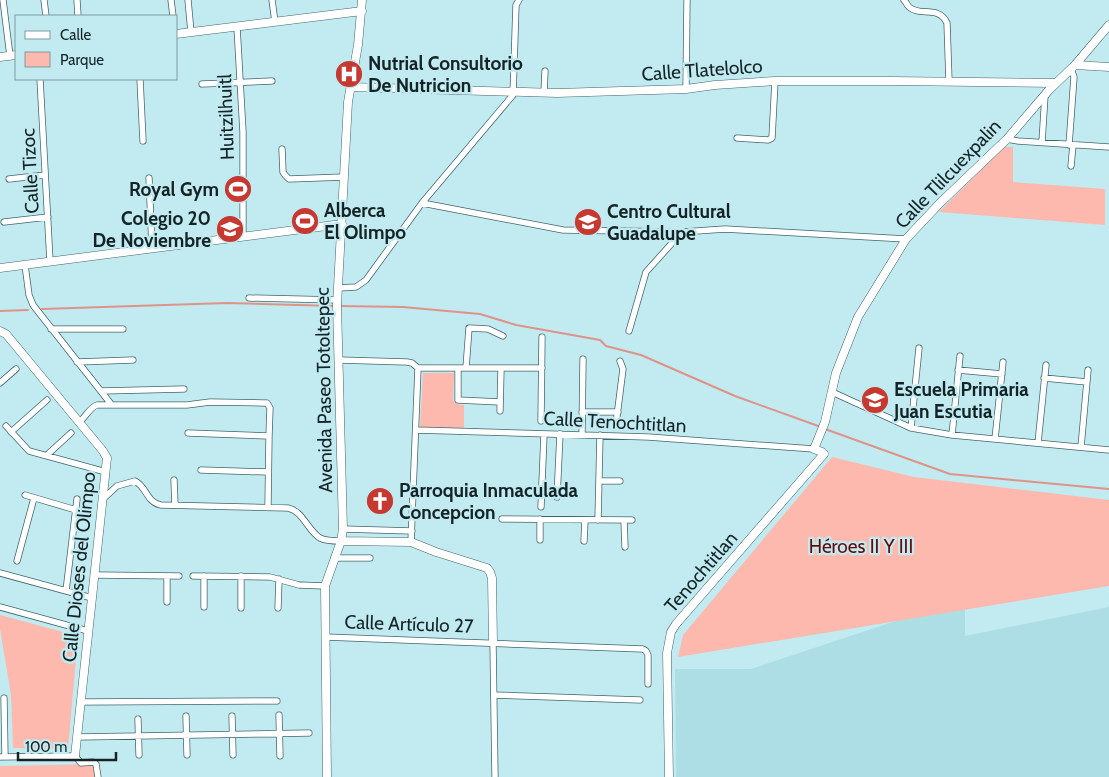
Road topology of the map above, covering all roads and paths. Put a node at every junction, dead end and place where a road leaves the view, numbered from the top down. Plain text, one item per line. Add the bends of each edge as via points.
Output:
1 (3, 0) edge
2 (44, 0) edge
3 (77, 0) edge
4 (171, 0) edge
5 (188, 0) edge
6 (272, 0) edge
7 (362, 0) edge
8 (688, 0) edge
9 (904, 0) edge
10 (518, 1) edge
11 (362, 11) junction
12 (46, 15) edge
13 (78, 15) edge
14 (172, 15) edge
15 (274, 22) junction
16 (1109, 26) edge
17 (237, 27) junction
18 (191, 32) junction
19 (178, 34) edge
20 (13, 55) edge
21 (0, 57) edge
22 (1073, 67) junction
23 (1109, 67) edge
24 (545, 72) dead end
25 (40, 80) edge
26 (140, 80) edge
27 (272, 81) dead end
28 (775, 81) junction
29 (949, 81) junction
30 (240, 82) junction
31 (1055, 83) junction
32 (202, 84) dead end
33 (350, 87) junction
34 (686, 89) junction
35 (514, 92) junction
36 (544, 93) junction
37 (1045, 94) junction
38 (737, 138) dead end
39 (1007, 139) junction
40 (143, 141) dead end
41 (1042, 142) junction
42 (1071, 145) junction
43 (1109, 147) edge
44 (282, 149) dead end
45 (1071, 166) dead end
46 (45, 174) junction
47 (344, 177) junction
48 (149, 178) dead end
49 (9, 179) dead end
50 (422, 203) junction
51 (48, 217) junction
52 (4, 222) dead end
53 (342, 224) junction
54 (682, 232) junction
55 (244, 236) junction
56 (906, 239) junction
57 (152, 248) junction
58 (50, 261) junction
59 (25, 265) junction
60 (0, 268) edge
61 (338, 288) junction
62 (249, 298) dead end
63 (337, 304) junction
64 (51, 329) junction
65 (123, 329) dead end
66 (0, 331) edge
67 (629, 331) dead end
68 (503, 336) dead end
69 (542, 337) dead end
70 (919, 348) dead end
71 (960, 356) dead end
72 (583, 359) dead end
73 (133, 360) dead end
74 (339, 360) junction
75 (620, 360) dead end
76 (77, 362) junction
77 (1003, 362) dead end
78 (1046, 365) dead end
79 (418, 368) junction
80 (458, 368) junction
81 (466, 368) junction
82 (542, 368) junction
83 (16, 369) dead end
84 (501, 369) junction
85 (958, 370) junction
86 (1088, 370) dead end
87 (1002, 374) junction
88 (1044, 378) junction
89 (1087, 382) junction
90 (0, 383) edge
91 (184, 389) dead end
92 (101, 391) junction
93 (832, 392) junction
94 (47, 400) dead end
95 (500, 402) junction
96 (111, 404) junction
97 (500, 412) dead end
98 (582, 412) junction
99 (618, 412) junction
100 (79, 422) junction
101 (540, 422) dead end
102 (825, 422) joint
103 (616, 424) dead end
104 (6, 426) dead end
105 (911, 428) junction
106 (416, 430) junction
107 (11, 432) junction
108 (71, 433) dead end
109 (188, 433) dead end
110 (544, 434) junction
111 (560, 434) junction
112 (582, 434) junction
113 (600, 435) junction
114 (952, 435) junction
115 (267, 436) junction
116 (995, 439) junction
117 (1038, 443) junction
118 (1081, 447) junction
119 (1109, 450) edge
120 (819, 451) junction
121 (47, 455) junction
122 (201, 470) dead end
123 (106, 472) junction
124 (268, 472) junction
125 (174, 480) dead end
126 (599, 481) junction
127 (620, 481) dead end
128 (25, 495) dead end
129 (34, 498) junction
130 (557, 498) dead end
131 (77, 499) dead end
132 (103, 499) junction
133 (175, 505) junction
134 (268, 507) junction
135 (541, 507) dead end
136 (76, 510) junction
137 (502, 518) dead end
138 (540, 519) junction
139 (584, 520) junction
140 (598, 520) junction
141 (624, 520) junction
142 (632, 520) dead end
143 (343, 529) junction
144 (412, 531) junction
145 (540, 540) dead end
146 (341, 541) junction
147 (584, 541) dead end
148 (412, 542) junction
149 (625, 547) dead end
150 (334, 558) junction
151 (370, 558) dead end
152 (17, 561) dead end
153 (0, 574) edge
154 (95, 575) junction
155 (167, 576) junction
156 (179, 576) dead end
157 (193, 576) dead end
158 (204, 576) junction
159 (241, 576) junction
160 (279, 579) junction
161 (325, 586) junction
162 (66, 591) junction
163 (92, 598) junction
164 (167, 602) dead end
165 (0, 607) edge
166 (204, 607) dead end
167 (241, 608) dead end
168 (278, 608) dead end
169 (88, 631) junction
170 (325, 637) junction
171 (493, 643) junction
172 (648, 684) dead end
173 (495, 695) junction
174 (4, 698) dead end
175 (640, 700) dead end
176 (277, 701) dead end
177 (81, 702) junction
178 (279, 715) dead end
179 (186, 716) dead end
180 (232, 716) dead end
181 (138, 718) dead end
182 (280, 733) junction
183 (309, 733) dead end
184 (233, 734) junction
185 (186, 735) junction
186 (139, 736) junction
187 (78, 737) junction
188 (139, 755) dead end
189 (187, 755) dead end
190 (232, 755) dead end
191 (75, 756) junction
192 (280, 756) dead end
193 (2, 757) edge
194 (98, 777) edge
195 (327, 777) edge
196 (495, 777) edge
197 (669, 777) edge

1 - 20 street
2 - 12 street
3 - 13 street
4 - 14 street
5 - 18 street
6 - 15 street
7 - 11 main road, Avenida Paseo Totoltepec
8 - 34 street
9 - 29 street via 909,8 936,13 945,19
10 - 35 street
11 - 15 main road
11 - 33 main road, Avenida Paseo Totoltepec
15 - 17 main road
16 - 22 main road, Calle Tlilcuexpalin
17 - 18 main road
17 - 30 street, Huitzilhuitl
18 - 19 main road
20 - 21 main road
22 - 23 main road
22 - 31 main road, Calle Tlilcuexpalin
22 - 42 street
24 - 36 street
25 - 46 street, Calle Tizoc
26 - 40 street
27 - 30 street
28 - 29 main road, Calle Tlatelolco
28 - 34 main road, Calle Tlatelolco
28 - 38 street via 772,138
29 - 31 main road, Calle Tlatelolco
30 - 32 street
30 - 55 street, Huitzilhuitl
31 - 37 main road, Calle Tlilcuexpalin
33 - 35 main road, Calle Tlatelolco
33 - 47 main road, Avenida Paseo Totoltepec
34 - 36 main road, Calle Tlatelolco
35 - 36 main road, Calle Tlatelolco
35 - 50 street
37 - 39 main road, Calle Tlilcuexpalin
37 - 41 street
39 - 41 street
39 - 56 main road, Calle Tlilcuexpalin
41 - 42 street
42 - 43 street
42 - 45 street
44 - 47 street via 283,172 289,179
46 - 49 street
46 - 51 street, Calle Tizoc
47 - 53 main road, Avenida Paseo Totoltepec
48 - 57 street
50 - 54 street via 563,230
50 - 61 street via 366,280 356,287
51 - 52 street
51 - 58 street, Calle Tizoc
53 - 55 main road
53 - 61 main road, Avenida Paseo Totoltepec
54 - 56 street via 724,229
54 - 67 street via 646,272
55 - 57 main road
56 - 93 main road, Calle Tlilcuexpalin via 858,318 836,373
57 - 58 main road
58 - 59 main road
59 - 60 main road
59 - 64 street via 31,300
61 - 63 main road, Avenida Paseo Totoltepec
62 - 63 street
63 - 74 main road, Avenida Paseo Totoltepec
64 - 65 street
64 - 76 street
66 - 100 main road, Calle Dioses del Olimpo via 6,334
68 - 81 street via 488,329 469,328
69 - 82 street
70 - 105 street
71 - 85 street
72 - 98 street
73 - 76 street
74 - 79 street via 407,362
74 - 143 main road, Avenida Paseo Totoltepec
75 - 99 street via 623,369
76 - 92 street
77 - 87 street
78 - 88 street
79 - 80 street
79 - 106 street
80 - 81 street
80 - 95 street via 458,400
81 - 84 street
82 - 84 street
82 - 101 street
83 - 90 street
84 - 95 street
85 - 87 street
85 - 114 street
86 - 89 street
87 - 116 street
88 - 89 street
88 - 117 street
89 - 118 street
91 - 92 street
92 - 96 street
93 - 102 main road, Calle Tlilcuexpalin
93 - 105 street
94 - 107 street
95 - 97 street
96 - 100 street via 93,406
96 - 115 street via 264,402 270,408
98 - 99 street
98 - 112 street
99 - 103 street
100 - 123 main road, Calle Dioses del Olimpo via 105,454
102 - 120 main road, Tenochtitlan
104 - 107 street
105 - 114 street
106 - 110 street, Calle Tenochtitlan
106 - 144 street
107 - 121 street via 29,451
108 - 121 street
109 - 115 street
110 - 111 street, Calle Tenochtitlan
110 - 135 street
111 - 112 street, Calle Tenochtitlan
111 - 130 street
112 - 113 street, Calle Tenochtitlan
113 - 120 street, Calle Tenochtitlan
113 - 126 street
114 - 116 street
115 - 124 street
116 - 117 street
117 - 118 street
118 - 119 street
120 - 197 main road, Tenochtitlan via 671,632 667,653
121 - 123 street
122 - 124 street
123 - 132 main road, Calle Dioses del Olimpo
124 - 134 street
125 - 133 street
126 - 127 street
126 - 140 street
128 - 129 street
129 - 136 street
129 - 152 street
131 - 136 street
132 - 133 street via 117,486 135,481 152,502
132 - 154 main road, Calle Dioses del Olimpo
133 - 134 street
134 - 146 street via 292,509 318,537
136 - 162 street
137 - 138 street
138 - 139 street
138 - 145 street
139 - 140 street
139 - 147 street
140 - 141 street
141 - 142 street
141 - 149 street
143 - 144 street
143 - 146 main road, Avenida Paseo Totoltepec
144 - 148 street
146 - 148 main road
146 - 150 main road, Avenida Paseo Totoltepec
148 - 171 main road, Calle Artículo 27 via 482,565 490,572
150 - 151 street
150 - 161 main road, Avenida Paseo Totoltepec
153 - 162 street
154 - 155 street
154 - 163 main road, Calle Dioses del Olimpo
155 - 156 street
155 - 164 street
157 - 158 street
158 - 159 street
158 - 166 street
159 - 160 street
159 - 167 street
160 - 161 street via 299,585
160 - 168 street
161 - 170 main road, Avenida Paseo Totoltepec
162 - 163 street
163 - 169 main road, Calle Dioses del Olimpo
165 - 169 street
169 - 177 main road, Calle Dioses del Olimpo
170 - 171 street, Calle Artículo 27
170 - 195 main road, Avenida Paseo Totoltepec
171 - 172 street, Calle Artículo 27 via 643,649 648,655
171 - 173 street, Calle Artículo 27
173 - 175 street
173 - 196 street, Calle Artículo 27
174 - 193 street
176 - 177 street
177 - 187 main road, Calle Dioses del Olimpo
178 - 182 street
179 - 185 street
180 - 184 street
181 - 186 street
182 - 183 street
182 - 184 street
182 - 192 street
184 - 185 street
184 - 190 street
185 - 186 street
185 - 189 street
186 - 187 street
186 - 188 street
187 - 191 main road, Calle Dioses del Olimpo
191 - 193 street
191 - 194 street via 81,763 96,764

